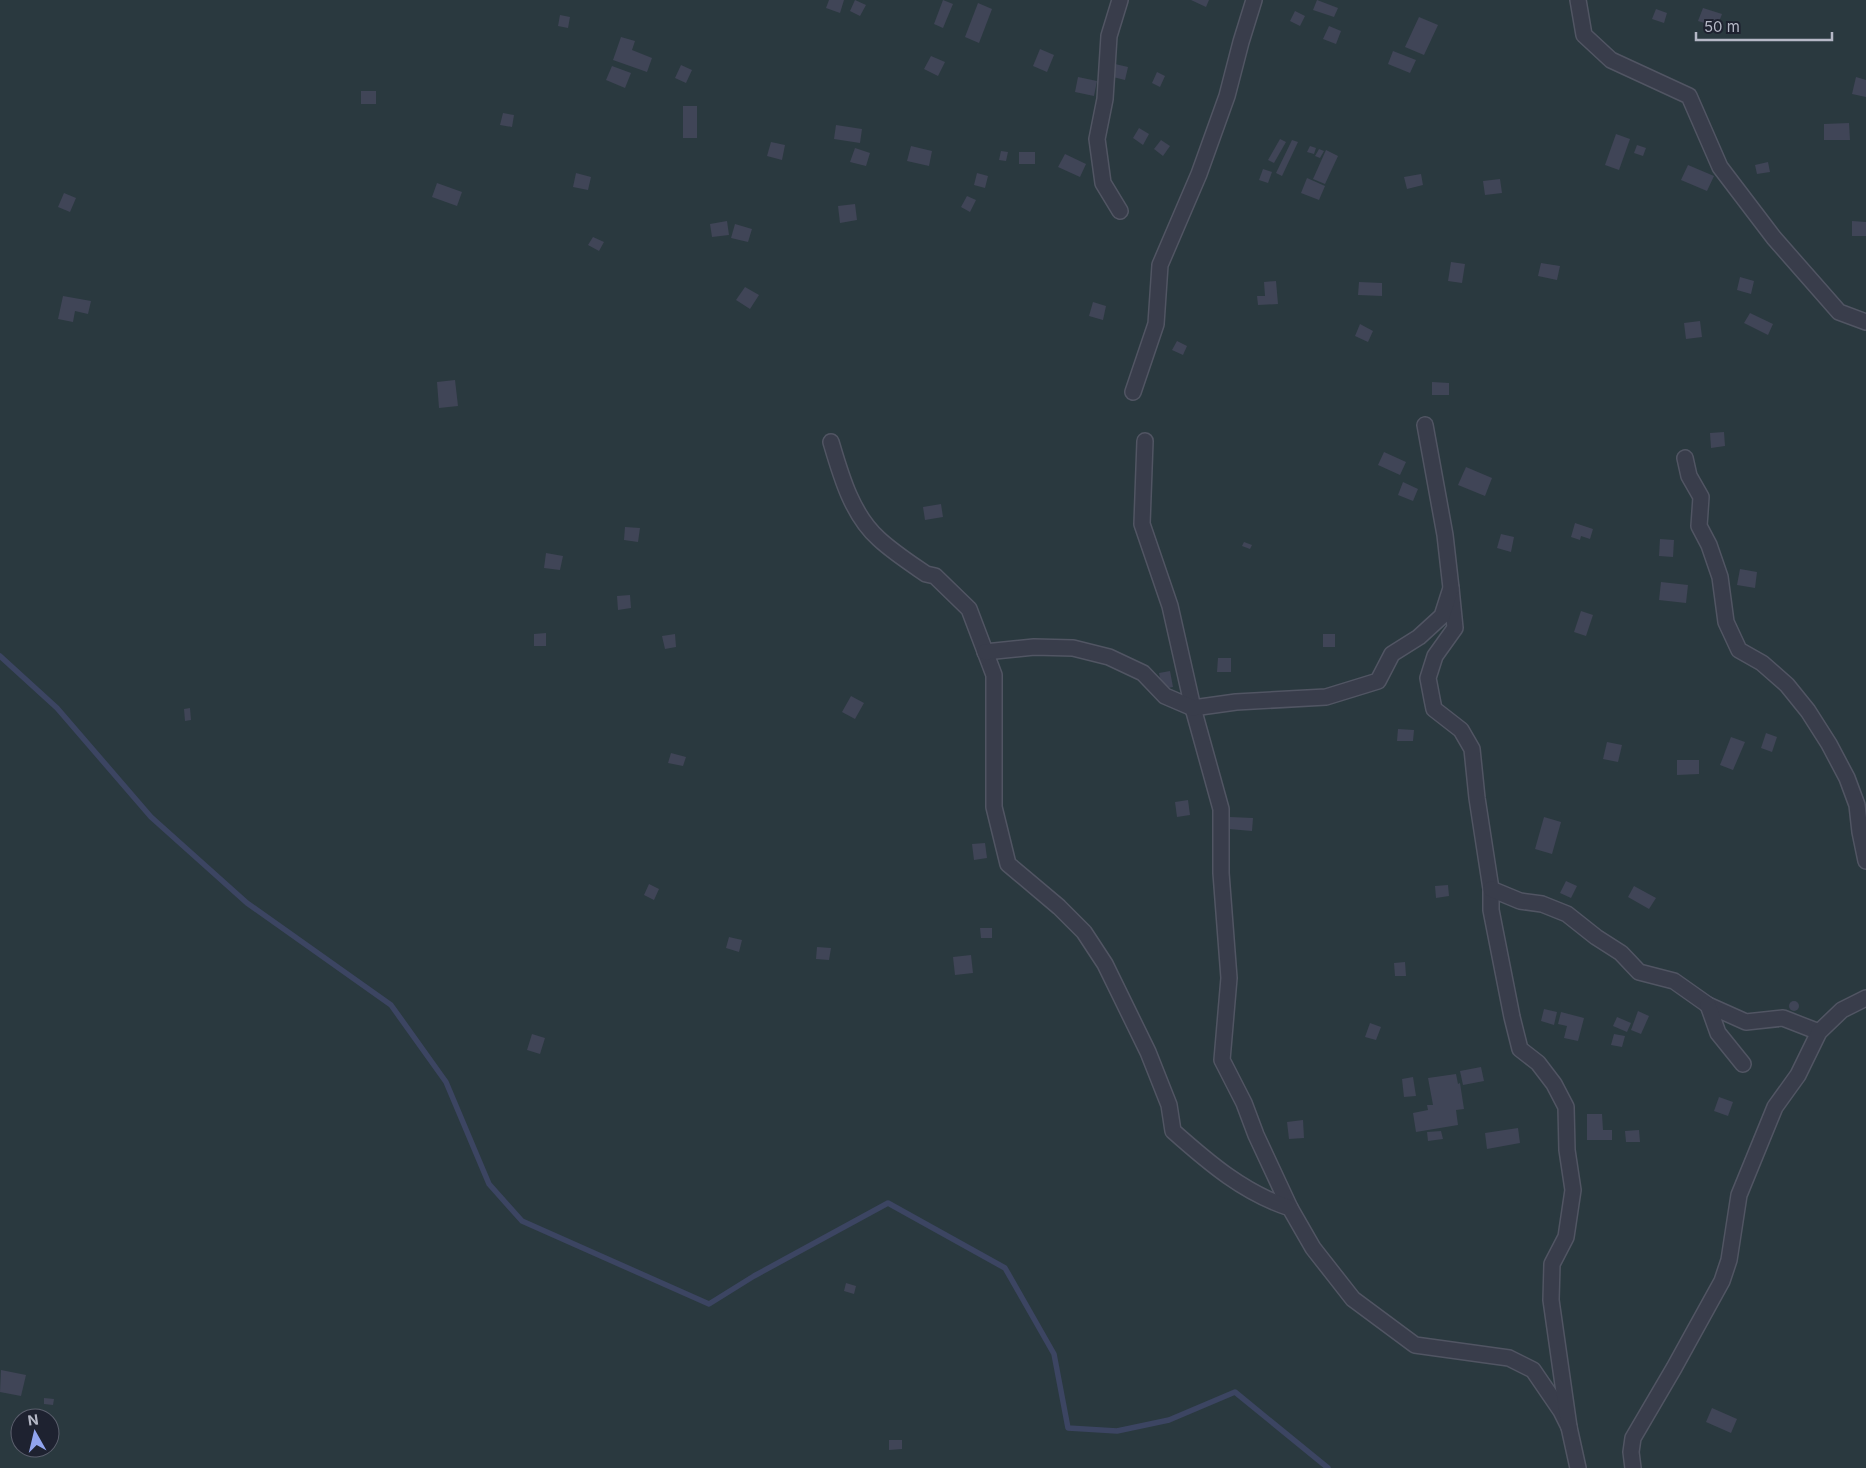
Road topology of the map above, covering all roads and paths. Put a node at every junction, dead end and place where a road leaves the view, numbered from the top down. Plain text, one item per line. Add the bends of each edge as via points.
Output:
1 (1120, 0) edge
2 (1254, 0) edge
3 (1578, 0) edge
4 (1120, 211) dead end
5 (1866, 322) edge
6 (1133, 392) dead end
7 (1425, 425) dead end
8 (1145, 441) dead end
9 (831, 442) dead end
10 (1685, 458) dead end
11 (1452, 588) junction
12 (986, 652) junction
13 (1193, 708) junction
14 (1866, 861) edge
15 (1491, 889) junction
16 (1866, 998) edge
17 (1708, 1005) junction
18 (1819, 1032) junction
19 (1743, 1064) dead end
20 (1290, 1208) junction
21 (1568, 1427) junction
22 (1578, 1468) edge
23 (1634, 1468) edge

1 - 4 street via 1110,36 1105,99 1097,138 1103,183
2 - 6 street via 1218,122 1160,265 1156,324
3 - 5 street via 1584,35 1611,60 1689,96 1720,168 1774,238 1839,312
7 - 11 street
8 - 13 street via 1142,524 1170,606
9 - 12 street via 859,516 878,539 926,574 935,576 969,609
10 - 14 street via 1689,476 1701,497 1699,526 1720,577 1726,622 1739,650 1762,663 1786,685 1808,710 1829,744 1857,805
11 - 13 street via 1442,616 1419,637 1392,654 1378,681 1326,697
11 - 15 street via 1455,628 1435,656 1428,678 1434,709 1461,730 1472,749
12 - 13 street via 1034,647 1073,648 1108,657 1143,673 1164,696
12 - 20 street via 994,675 994,807 1008,864 1084,932 1104,964 1148,1052 1169,1105 1173,1131 1226,1176
13 - 20 street via 1221,809 1221,873 1229,978 1222,1060
15 - 17 street via 1567,914 1621,954 1639,972 1674,981
15 - 21 street via 1491,910 1520,1049 1538,1063 1566,1107 1567,1150 1573,1190 1566,1237 1552,1264 1551,1300
16 - 18 street via 1842,1010
17 - 18 street via 1746,1022 1784,1018
17 - 19 street via 1718,1033
18 - 23 street via 1798,1074 1775,1107 1739,1195 1729,1260 1722,1281 1633,1438 1630,1452
20 - 21 street via 1313,1248 1353,1299 1415,1345 1509,1358 1532,1370 1562,1412
21 - 22 street

